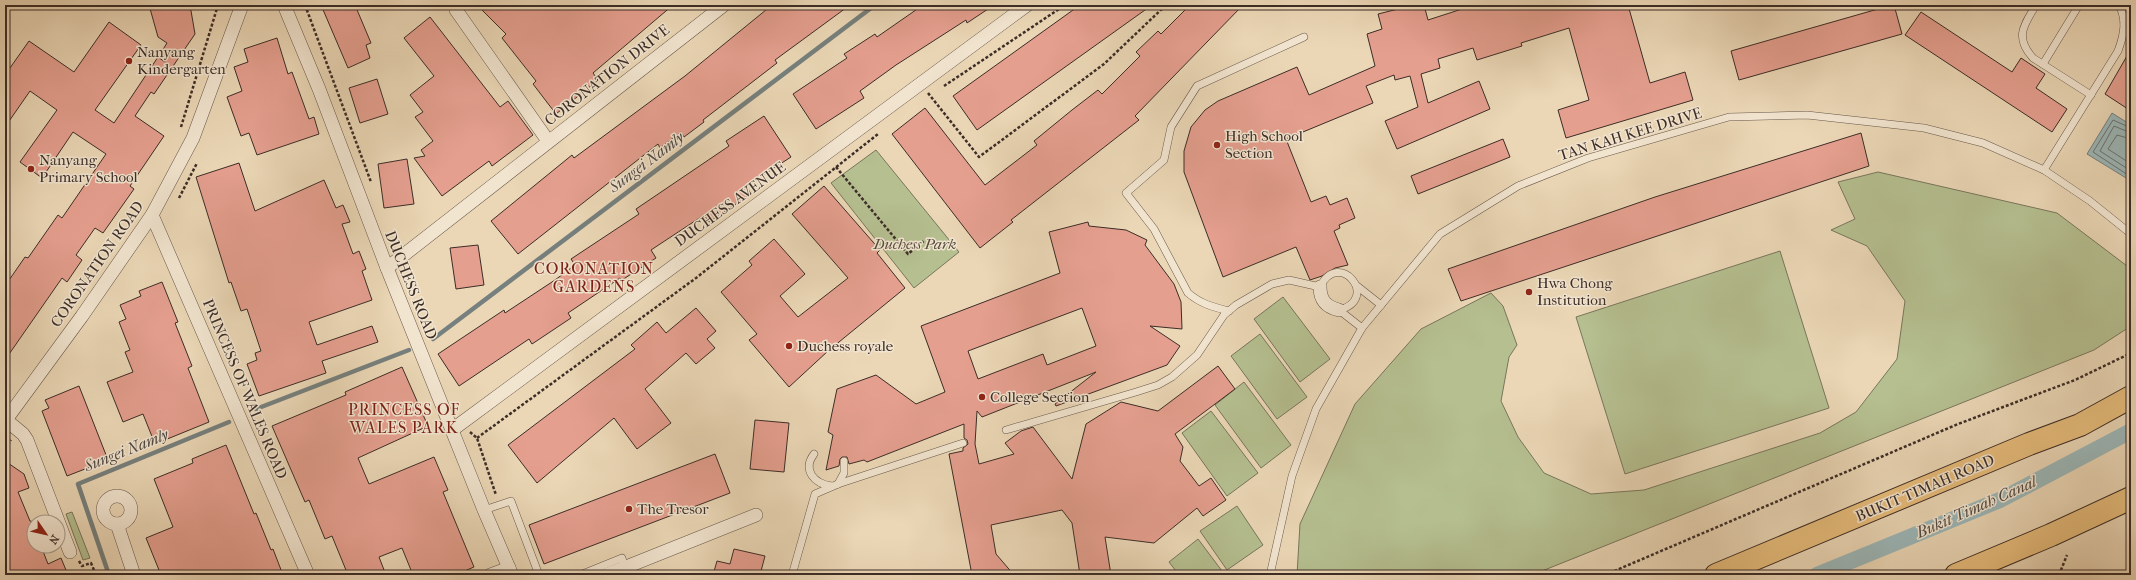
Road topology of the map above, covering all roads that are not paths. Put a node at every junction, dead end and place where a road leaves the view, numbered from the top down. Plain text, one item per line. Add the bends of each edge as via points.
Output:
1 (242, 5) edge
2 (284, 5) edge
3 (455, 5) edge
4 (724, 5) edge
5 (1027, 5) edge
6 (2036, 5) edge
7 (2079, 5) edge
8 (2119, 5) edge
9 (1304, 37) dead end
10 (2043, 64) junction
11 (2091, 94) junction
12 (548, 141) junction
13 (2044, 170) junction
14 (152, 215) junction
15 (2131, 234) edge
16 (387, 268) junction
17 (1357, 286) junction
18 (1320, 287) junction
19 (1381, 305) junction
20 (1339, 310) junction
21 (1230, 311) junction
22 (1362, 328) junction
23 (2131, 396) edge
24 (5, 420) edge
25 (457, 427) junction
26 (1006, 430) dead end
27 (963, 443) dead end
28 (814, 454) dead end
29 (844, 461) dead end
30 (835, 485) junction
31 (2131, 498) edge
32 (484, 510) junction
33 (756, 515) dead end
34 (117, 524) dead end
35 (70, 552) road end
36 (625, 567) junction
37 (511, 571) edge
38 (134, 575) edge
39 (308, 575) edge
40 (490, 575) edge
41 (539, 575) edge
42 (580, 575) edge
43 (606, 575) edge
44 (792, 575) edge
45 (1270, 575) edge
46 (1716, 575) edge
47 (1956, 575) edge

1 - 14 street, CORONATION ROAD via 193,138
2 - 16 street, DUCHESS ROAD
3 - 12 street, CORONATION DRIVE
4 - 12 street, CORONATION DRIVE
5 - 25 street, DUCHESS AVENUE
6 - 10 lane via 2024,25 2022,40 2028,52
7 - 10 lane
8 - 11 lane via 2124,21 2123,36 2118,51
9 - 21 lane via 1197,86 1171,127 1164,160 1126,193 1154,230 1188,293 1206,305
10 - 11 lane
11 - 13 lane
12 - 16 street, CORONATION DRIVE
13 - 15 lane, TAN KAH KEE DRIVE via 2090,200
13 - 19 lane, TAN KAH KEE DRIVE via 1983,143 1924,128 1807,115 1729,117 1588,158 1518,186 1440,234
14 - 24 street, CORONATION ROAD
14 - 39 street, PRINCESS OF WALES ROAD
16 - 25 street, DUCHESS ROAD
17 - 18 lane via 1353,279 1338,272 1330,274
17 - 19 lane
17 - 20 lane via 1357,295 1353,302 1347,308
18 - 20 street via 1320,296 1324,303
18 - 21 lane via 1290,280 1272,284
19 - 22 lane, TAN KAH KEE DRIVE
20 - 22 lane
21 - 26 lane via 1224,315 1186,367 1158,385
22 - 45 lane, TAN KAH KEE DRIVE via 1316,409 1292,476
23 - 46 highway, BUKIT TIMAH ROAD via 2080,425
24 - 35 street, CORONATION ROAD via 27,440
25 - 32 street, DUCHESS ROAD
27 - 30 lane
28 - 30 lane via 809,465 811,476 820,484
29 - 30 lane via 844,472
30 - 44 lane via 815,494
31 - 47 highway
32 - 37 street, DUCHESS ROAD
32 - 41 lane via 511,501
33 - 36 street
34 - 38 street
36 - 42 lane via 622,558
36 - 43 street
37 - 40 street

